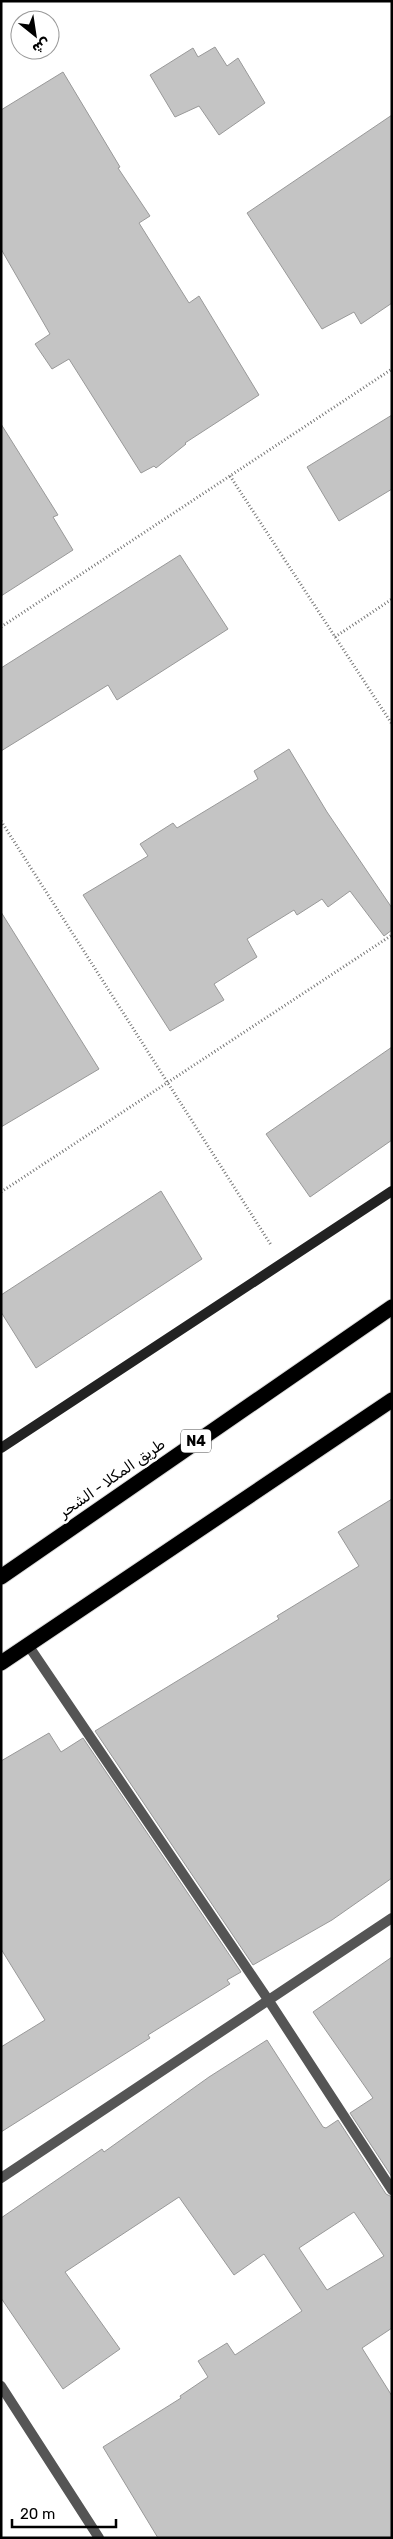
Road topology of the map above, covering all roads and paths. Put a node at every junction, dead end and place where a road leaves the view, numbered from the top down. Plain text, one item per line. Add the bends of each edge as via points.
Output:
1 (392, 369) edge
2 (230, 476) junction
3 (392, 599) edge
4 (1, 627) edge
5 (335, 637) junction
6 (392, 724) edge
7 (1, 821) edge
8 (392, 934) edge
9 (167, 1082) junction
10 (392, 1191) edge
11 (1, 1192) edge
12 (283, 1263) junction
13 (392, 1307) edge
14 (392, 1400) edge
15 (1, 1448) edge
16 (1, 1577) edge
17 (28, 1645) junction
18 (1, 1663) edge
19 (392, 1918) edge
20 (269, 2001) junction
21 (1, 2178) edge
22 (392, 2190) edge
23 (1, 2386) edge
24 (99, 2538) edge

1 - 2 path
2 - 4 path
2 - 5 path
3 - 5 path
5 - 6 path
7 - 9 path
8 - 9 path
9 - 11 path
9 - 12 path
10 - 12 street
12 - 15 street
13 - 16 highway, طريق المكلا - الشحر / N4
14 - 17 highway
17 - 18 highway
17 - 20 street
19 - 20 street
20 - 21 street
20 - 22 street
23 - 24 street

